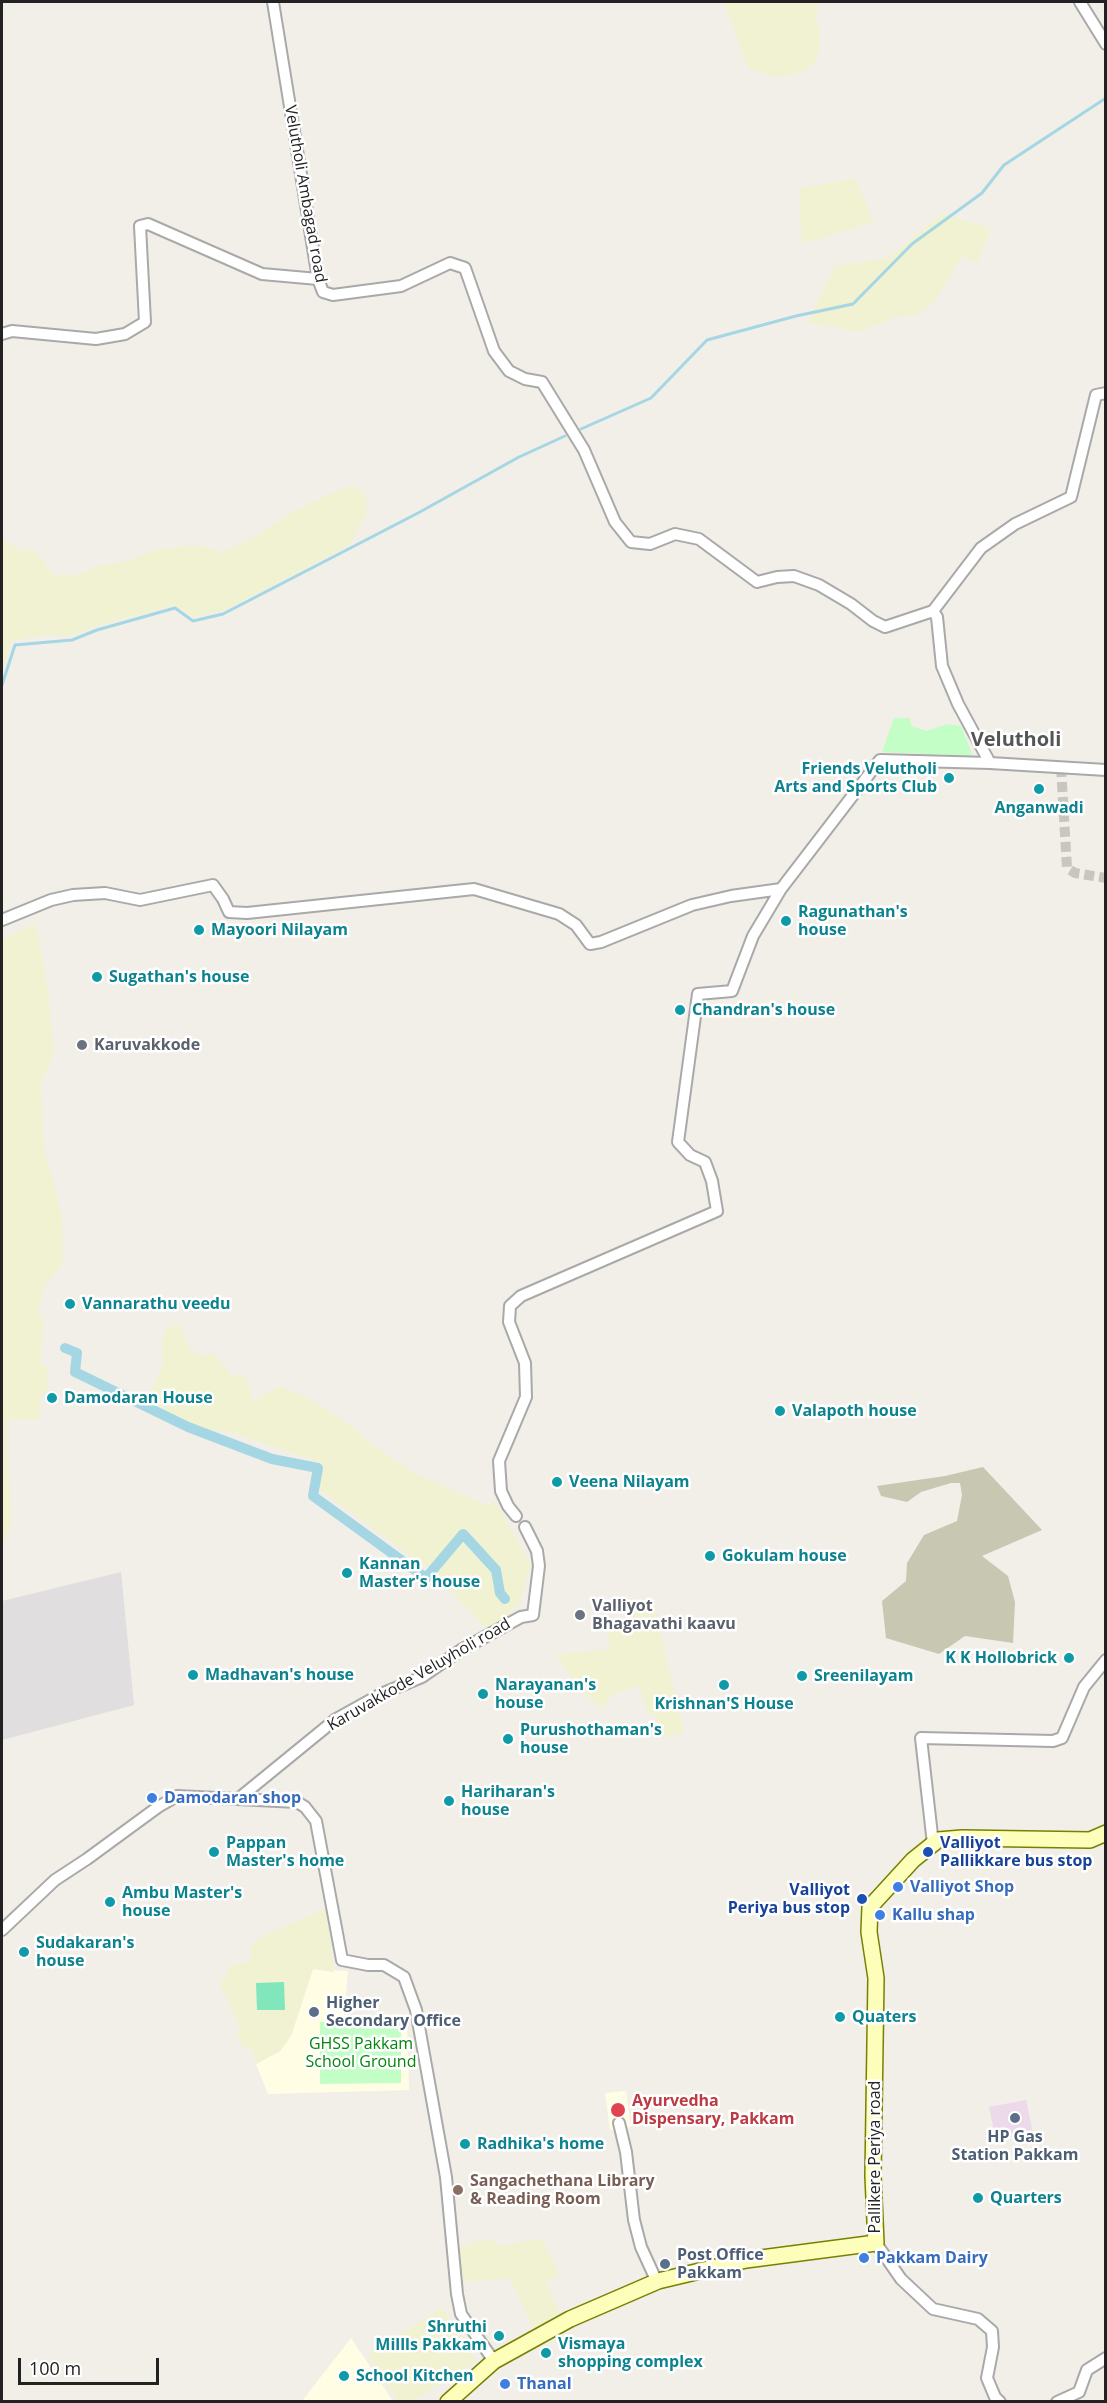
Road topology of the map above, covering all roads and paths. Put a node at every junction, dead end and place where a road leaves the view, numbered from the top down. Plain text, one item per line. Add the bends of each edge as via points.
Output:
1 (273, 2) edge
2 (1080, 2) edge
3 (1106, 44) edge
4 (318, 279) junction
5 (2, 334) edge
6 (1106, 393) edge
7 (933, 611) junction
8 (990, 763) junction
9 (1106, 770) edge
10 (781, 889) junction
11 (2, 920) edge
12 (516, 1516) dead end
13 (525, 1527) dead end
14 (1106, 1660) edge
15 (238, 1799) junction
16 (1106, 1833) edge
17 (933, 1844) junction
18 (2, 1930) edge
19 (619, 2123) dead end
20 (876, 2243) junction
21 (657, 2282) junction
22 (1106, 2358) edge
23 (494, 2361) junction
24 (448, 2402) edge
25 (1000, 2402) edge
26 (1057, 2402) edge

1 - 4 street, Velutholi Ambagad road
2 - 3 street
4 - 5 street via 262,274 148,224 141,226 145,322 125,334 96,339 12,330
4 - 7 street, Velutholi Ambagad road via 322,291 333,295 401,286 450,263 465,268 494,351 510,371 542,382 584,450 615,522 631,542 650,544 675,534 699,539 757,582 794,576 819,585 885,627
6 - 7 street via 1096,395 1071,497 1015,524 981,548
7 - 8 street via 942,666
8 - 9 street
8 - 10 street via 880,760
10 - 11 street via 692,905 590,944 576,925 559,914 474,889 247,913 229,912 213,885 140,900 105,893 73,895
10 - 12 street via 753,936 732,991 698,994 678,1142 690,1155 705,1162 717,1211 521,1296 510,1306 510,1322 525,1363 526,1397 500,1461 501,1491
13 - 15 street, Karuvakkode Veluyholi road via 537,1551 539,1566 533,1616 521,1617 422,1677 336,1719
14 - 17 street via 1084,1687 1062,1738 921,1738
15 - 18 street via 177,1796 55,1880
15 - 23 street via 297,1802 305,1807 316,1821 342,1960 384,1965 404,1977 416,2010 446,2177 461,2314
16 - 17 main road, Pallikere Periya road via 1090,1839 962,1838 938,1839
17 - 20 main road, Pallikere Periya road via 870,1907 869,1932 876,1978
19 - 21 street via 634,2220
20 - 21 main road, Pallikere Periya road via 746,2260
20 - 25 street via 901,2279 933,2309 978,2319 992,2331 987,2378
21 - 23 main road, Pallikere Periya road via 570,2319
22 - 26 street via 1088,2370 1079,2392
23 - 24 main road, Pallikere Periya road

